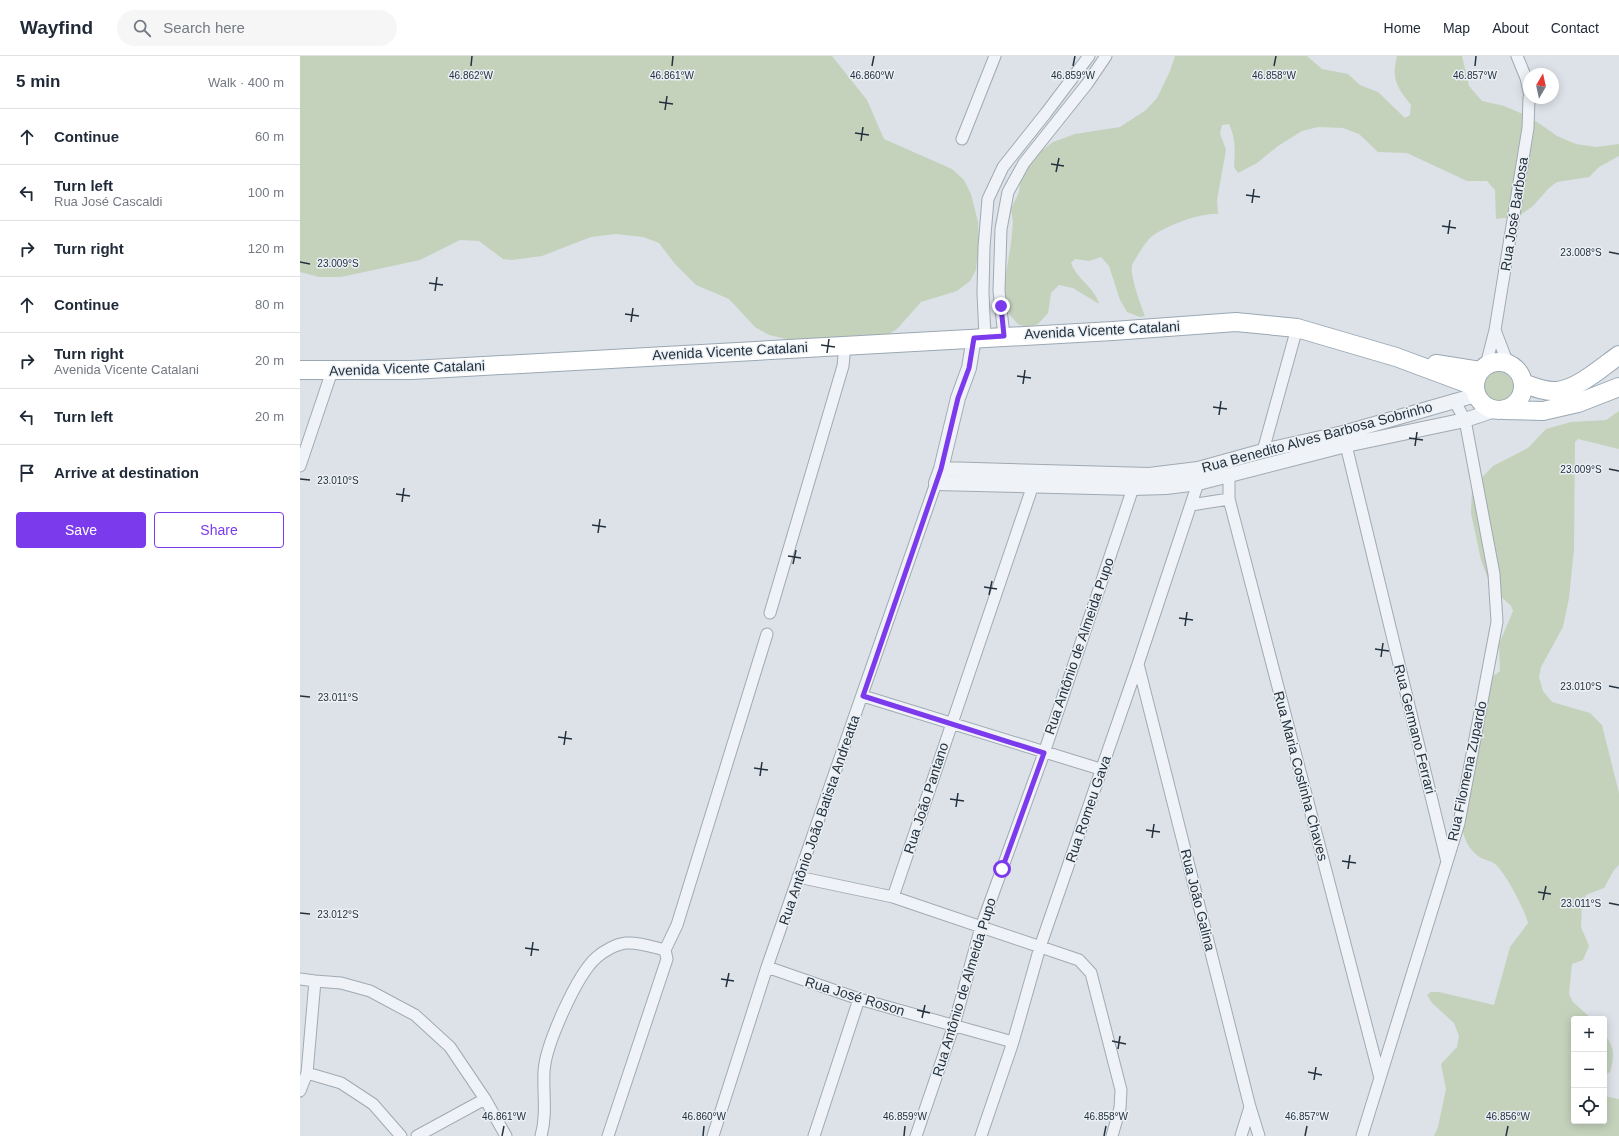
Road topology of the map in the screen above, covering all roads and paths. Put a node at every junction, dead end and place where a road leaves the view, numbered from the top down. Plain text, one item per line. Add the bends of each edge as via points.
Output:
1 (995, 56) edge
2 (1088, 56) edge
3 (1106, 56) edge
4 (1517, 56) edge
5 (1523, 71) edge
6 (1529, 104) edge
7 (962, 139) dead end
8 (1297, 328) junction
9 (1495, 330) junction
10 (1004, 336) junction
11 (980, 337) junction
12 (845, 345) junction
13 (1618, 356) edge
14 (1508, 364) junction
15 (300, 370) edge
16 (332, 371) junction
17 (1479, 379) junction
18 (1523, 383) junction
19 (1619, 388) edge
20 (1454, 400) junction
21 (1499, 410) junction
22 (1465, 420) junction
23 (1344, 439) junction
24 (1263, 451) junction
25 (300, 466) edge
26 (941, 469) junction
27 (1229, 474) junction
28 (1198, 476) junction
29 (1033, 478) junction
30 (1132, 481) junction
31 (936, 483) junction
32 (1229, 499) junction
33 (1191, 506) junction
34 (770, 613) dead end
35 (767, 634) dead end
36 (1138, 664) junction
37 (863, 696) junction
38 (950, 724) junction
39 (1044, 753) junction
40 (1100, 769) junction
41 (1447, 862) junction
42 (798, 877) junction
43 (893, 897) junction
44 (981, 927) junction
45 (1040, 947) junction
46 (666, 954) junction
47 (767, 968) junction
48 (300, 978) edge
49 (315, 981) junction
50 (859, 999) junction
51 (954, 1025) junction
52 (1013, 1042) junction
53 (306, 1073) junction
54 (1380, 1079) junction
55 (300, 1091) edge
56 (485, 1099) junction
57 (1250, 1107) junction
58 (402, 1136) edge
59 (417, 1136) edge
60 (506, 1136) edge
61 (541, 1136) edge
62 (608, 1136) edge
63 (714, 1136) edge
64 (814, 1136) edge
65 (916, 1136) edge
66 (981, 1136) edge
67 (1112, 1136) edge
68 (1241, 1136) edge
69 (1259, 1136) edge
70 (1362, 1136) edge

1 - 7 street
2 - 11 street via 1003,167 988,199
3 - 10 street via 1024,163 1008,192 1001,229 999,291
4 - 5 street
6 - 9 street, Rua José Barbosa via 1528,128
8 - 10 main road, Avenida Vicente Catalani via 1236,322
8 - 17 main road, Avenida Vicente Catalani
8 - 24 street
9 - 14 street
9 - 17 street, Rua José Barbosa
10 - 11 main road, Avenida Vicente Catalani
11 - 12 main road, Avenida Vicente Catalani
11 - 26 street via 958,398
12 - 16 main road, Avenida Vicente Catalani via 412,370
12 - 34 street via 843,366
13 - 18 main road via 1575,386 1556,391 1542,390
14 - 17 main road via 1493,362
14 - 18 main road via 1519,373
15 - 16 main road, Avenida Vicente Catalani
16 - 25 street
17 - 20 street, Rua Benedito Alves Barbosa Sobrinho
17 - 21 main road via 1480,402
18 - 21 main road via 1521,396 1517,402 1511,407
19 - 21 main road, Rua Benedito Alves Barbosa Sobrinho via 1578,403 1543,411
20 - 22 street, Rua Filomena Zupardo
20 - 23 street, Rua Benedito Alves Barbosa Sobrinho
21 - 22 street, Rua Benedito Alves Barbosa Sobrinho
22 - 23 street, Rua Benedito Alves Barbosa Sobrinho
22 - 41 street, Rua Filomena Zupardo via 1494,574 1497,622 1459,823
23 - 24 street, Rua Benedito Alves Barbosa Sobrinho
23 - 27 street, Rua Benedito Alves Barbosa Sobrinho
23 - 41 street, Rua Germano Ferrari
24 - 28 street, Rua Benedito Alves Barbosa Sobrinho
26 - 29 street, Rua Benedito Alves Barbosa Sobrinho
26 - 31 street
27 - 28 street, Rua Benedito Alves Barbosa Sobrinho
27 - 32 street, Rua Maria Costinha Chaves
28 - 30 street, Rua Benedito Alves Barbosa Sobrinho via 1166,487
28 - 33 street, Rua Romeu Gava
29 - 30 street, Rua Benedito Alves Barbosa Sobrinho
29 - 31 street, Rua Benedito Alves Barbosa Sobrinho
29 - 38 street, Rua João Pantano
30 - 39 street, Rua Antônio de Almeida Pupo
31 - 37 street, Rua Antônio João Batista Andreatta
32 - 33 street
32 - 54 street, Rua Maria Costinha Chaves
33 - 36 street, Rua Romeu Gava
35 - 46 street via 677,926
36 - 40 street, Rua Romeu Gava
36 - 57 street, Rua João Galina
37 - 38 street
37 - 42 street, Rua Antônio João Batista Andreatta
38 - 39 street
38 - 43 street, Rua João Pantano
39 - 40 street
39 - 44 street, Rua Antônio de Almeida Pupo
40 - 45 street, Rua Romeu Gava
41 - 54 street, Rua Filomena Zupardo
42 - 43 street
42 - 47 street, Rua Antônio João Batista Andreatta
43 - 44 street
44 - 45 street
44 - 51 street, Rua Antônio de Almeida Pupo
45 - 52 street, Rua Romeu Gava
45 - 67 street via 1079,960 1091,973 1121,1090 1120,1108
46 - 61 street via 627,943 618,945 596,958 585,971 551,1042 544,1071 545,1104
46 - 62 street
47 - 50 street, Rua José Roson
47 - 63 street, Rua Antônio João Batista Andreatta
48 - 49 street
49 - 53 street
49 - 56 street via 341,983 370,991 416,1015 450,1047
50 - 51 street, Rua José Roson
50 - 64 street
51 - 52 street, Rua José Roson
51 - 65 street, Rua Antônio de Almeida Pupo
52 - 66 street, Rua Romeu Gava
53 - 55 street
53 - 58 street via 342,1083 373,1104
54 - 70 street, Rua Filomena Zupardo
56 - 59 street
56 - 60 street
57 - 68 street
57 - 69 street, Rua João Galina

